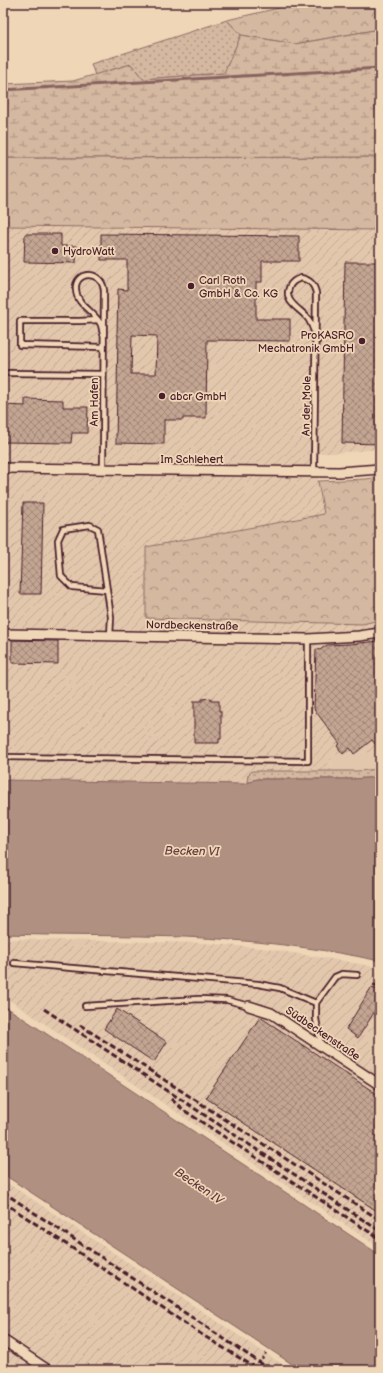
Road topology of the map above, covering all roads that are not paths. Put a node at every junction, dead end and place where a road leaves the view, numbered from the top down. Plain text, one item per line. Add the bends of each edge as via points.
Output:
1 (98, 320) junction
2 (103, 334) junction
3 (317, 341) junction
4 (103, 347) junction
5 (9, 373) dead end
6 (103, 374) junction
7 (3, 468) edge
8 (380, 469) edge
9 (103, 470) junction
10 (314, 472) junction
11 (107, 590) junction
12 (380, 633) edge
13 (3, 634) edge
14 (110, 636) junction
15 (308, 639) junction
16 (3, 757) edge
17 (14, 963) dead end
18 (357, 976) dead end
19 (316, 1003) junction
20 (85, 1006) dead end
21 (249, 1006) joint
22 (321, 1046) junction
23 (380, 1085) edge
24 (3, 1340) edge
25 (48, 1370) edge

1 - 2 lane, Am Hafen
1 - 2 lane, Am Hafen via 77,297 77,281 83,276 98,278 103,285
1 - 4 lane via 20,321 20,345
2 - 4 lane, Am Hafen
3 - 3 lane, An der Mole via 315,286 301,278 293,282 288,289 288,297 308,319
3 - 10 lane, An der Mole
4 - 6 lane, Am Hafen
5 - 6 lane
6 - 9 lane, Am Hafen
7 - 9 street, Im Schlehert
8 - 10 street, Im Schlehert
9 - 10 street, Im Schlehert
11 - 11 lane via 98,529 90,525 63,529 58,540 61,576 72,587
11 - 14 lane via 111,617
12 - 15 street, Nordbeckenstraße
13 - 14 street, Nordbeckenstraße
14 - 15 street, Nordbeckenstraße
15 - 16 lane via 308,761
17 - 19 lane via 258,984 280,988
18 - 19 lane via 342,974 335,977
19 - 22 lane
20 - 21 lane via 199,998 227,1000
21 - 22 street, Südbeckenstraße via 271,1013
22 - 23 street, Südbeckenstraße
24 - 25 street

